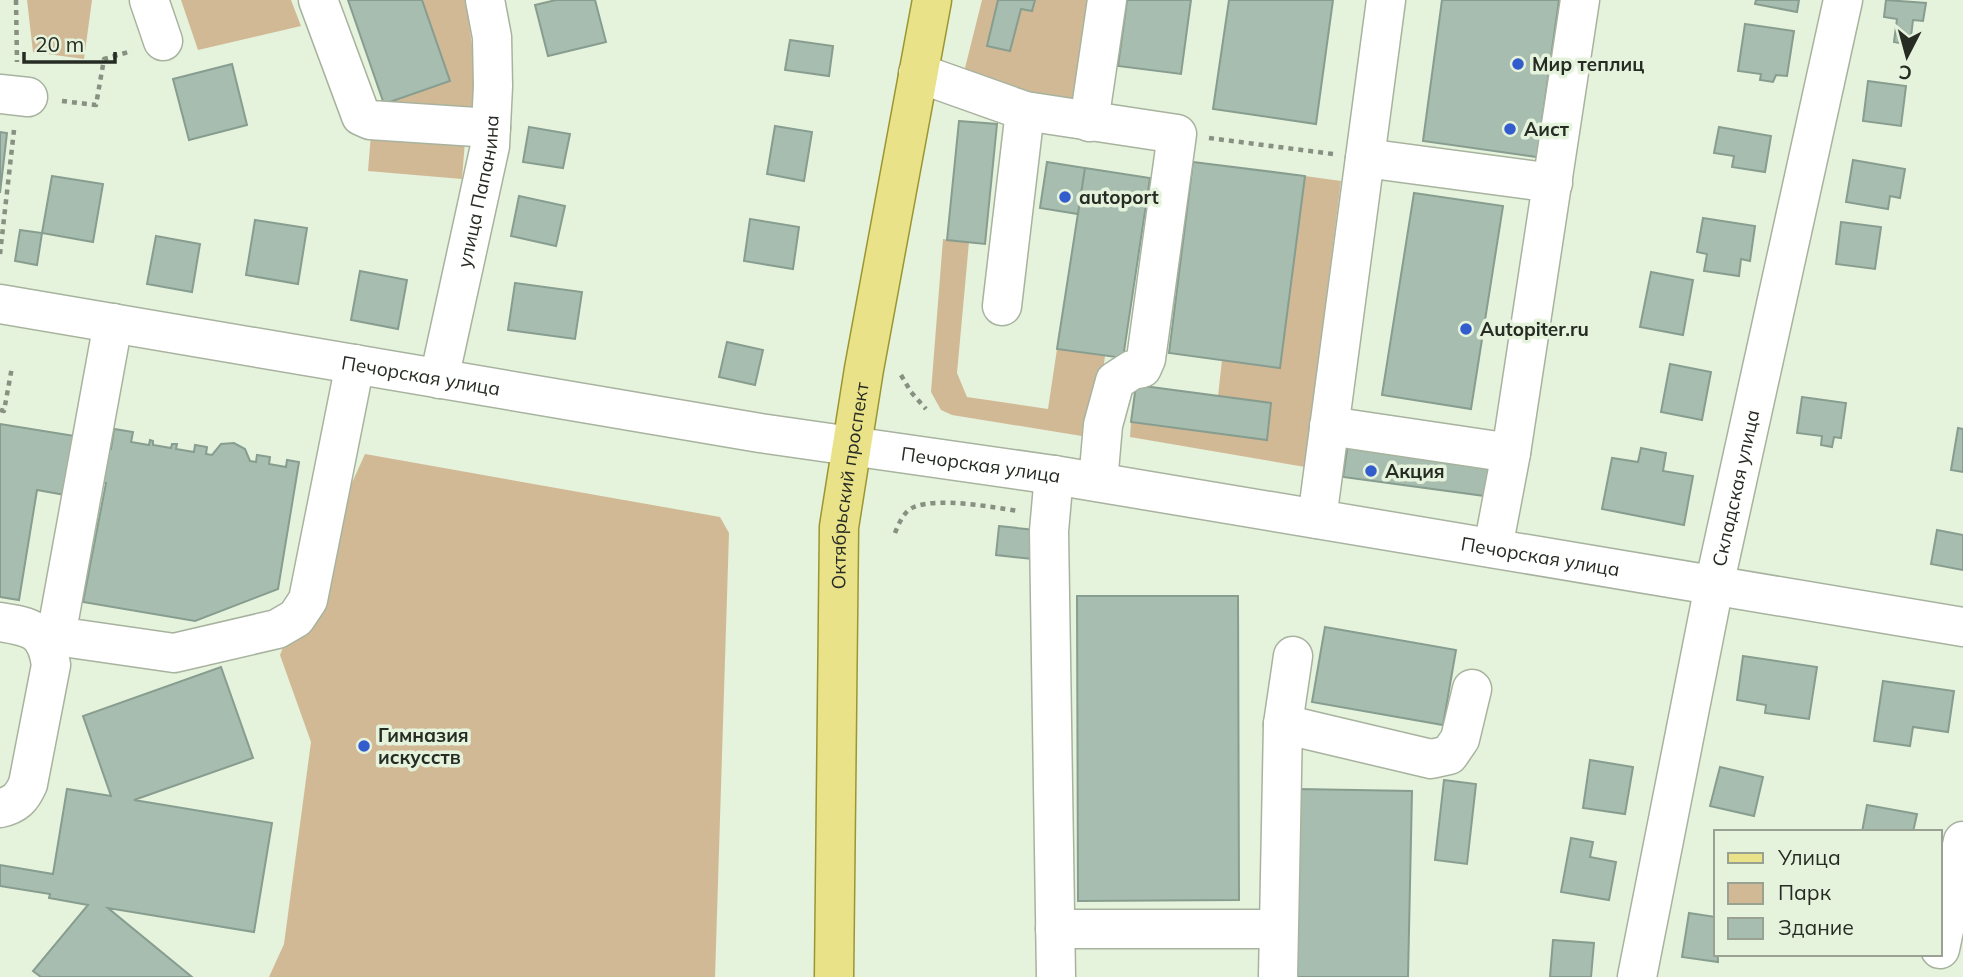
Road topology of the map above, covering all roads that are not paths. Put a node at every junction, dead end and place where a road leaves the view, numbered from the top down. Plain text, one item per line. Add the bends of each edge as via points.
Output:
1 (149, 0) edge
2 (318, 0) edge
3 (485, 0) edge
4 (932, 0) edge
5 (1107, 0) edge
6 (1386, 0) edge
7 (1580, 0) edge
8 (1843, 0) edge
9 (163, 41) road end
10 (918, 74) junction
11 (1025, 111) junction
12 (1089, 122) junction
13 (491, 128) junction
14 (1365, 158) junction
15 (1553, 183) junction
16 (0, 304) edge
17 (1002, 306) dead end
18 (113, 323) junction
19 (355, 365) junction
20 (439, 379) junction
21 (1329, 426) junction
22 (851, 446) junction
23 (1511, 453) junction
24 (1054, 474) junction
25 (1098, 482) junction
26 (1317, 519) junction
27 (1493, 548) junction
28 (1714, 586) junction
29 (0, 622) edge
30 (1963, 627) edge
31 (51, 640) junction
32 (1293, 656) dead end
33 (1472, 689) dead end
34 (1283, 724) junction
35 (0, 808) edge
36 (1963, 841) edge
37 (1055, 929) junction
38 (1278, 929) junction
39 (1942, 942) edge
40 (1939, 956) edge
41 (834, 977) edge
42 (1056, 977) edge
43 (1278, 977) edge
44 (1637, 977) edge
45 (1934, 977) edge

1 - 9 street
2 - 13 street via 361,116
3 - 13 street, улица Папанина via 492,37
4 - 10 main road, Октябрьский проспект
5 - 12 street
6 - 14 street
7 - 15 street
8 - 28 street, Складская улица
10 - 11 street
10 - 22 main road, Октябрьский проспект
11 - 12 street
11 - 17 street
12 - 25 street via 1177,134 1146,359 1142,368 1115,381 1103,425
13 - 20 street, улица Папанина
14 - 15 street
14 - 21 street
15 - 23 street
16 - 18 street, Печорская улица
18 - 19 street, Печорская улица
18 - 31 street
19 - 20 street, Печорская улица
19 - 31 street via 309,600 296,618 277,629 174,653
20 - 22 street, Печорская улица
21 - 23 street
21 - 26 street
22 - 24 street, Печорская улица
22 - 41 main road, Октябрьский проспект via 839,527
23 - 27 street
24 - 25 street, Печорская улица
24 - 37 street via 1049,531
25 - 26 street, Печорская улица
26 - 27 street, Печорская улица
27 - 28 street, Печорская улица
28 - 30 street, Печорская улица
28 - 44 street, Складская улица
29 - 31 street via 25,626
31 - 35 street via 51,665 28,784 23,796
32 - 34 street
33 - 34 street via 1460,739 1450,755 1431,759
34 - 38 street
36 - 39 street
37 - 38 street
37 - 42 street
38 - 43 street
40 - 45 street

